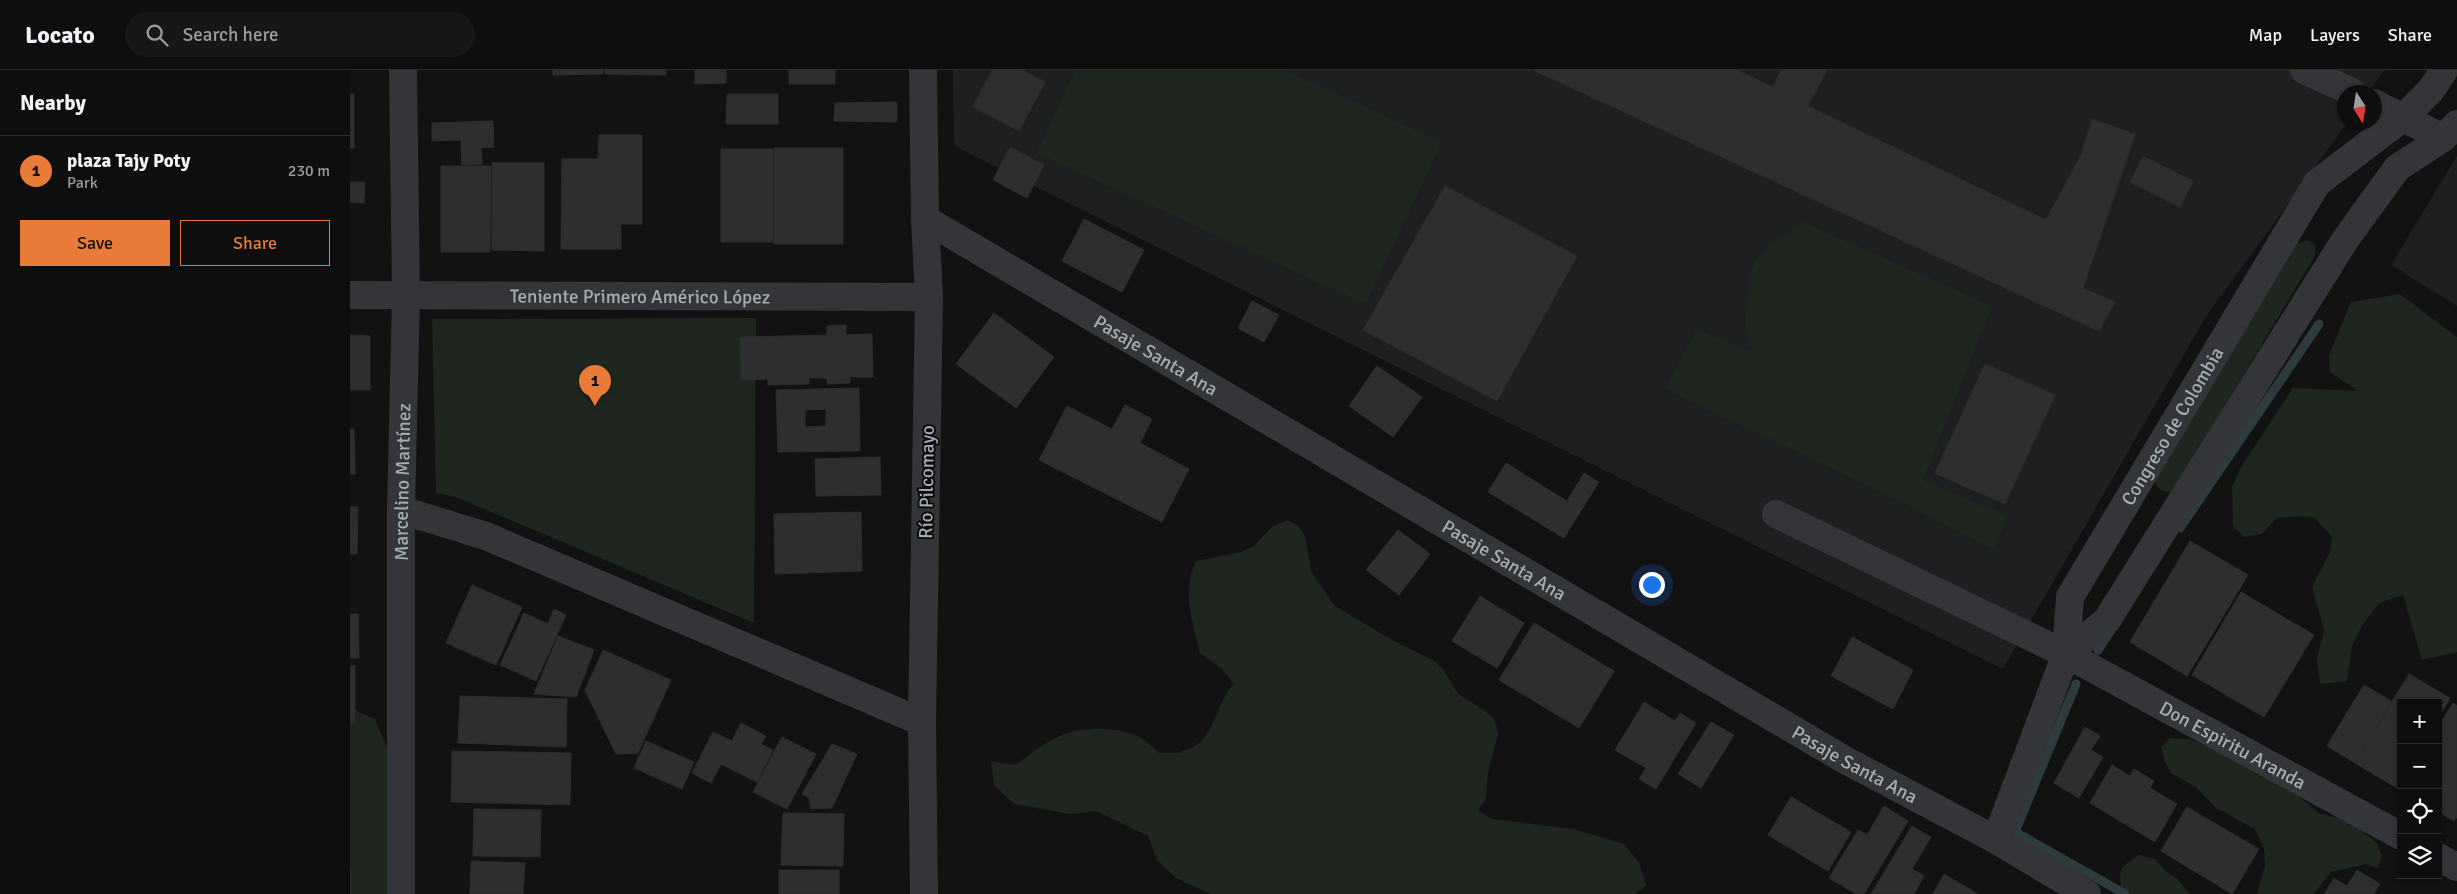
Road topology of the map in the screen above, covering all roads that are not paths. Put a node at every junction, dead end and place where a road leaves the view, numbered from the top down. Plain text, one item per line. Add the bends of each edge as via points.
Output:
1 (403, 70) edge
2 (924, 70) edge
3 (2304, 70) edge
4 (2444, 70) edge
5 (2337, 85) edge
6 (2382, 107) edge
7 (2404, 117) junction
8 (2450, 131) edge
9 (925, 219) junction
10 (350, 295) edge
11 (406, 295) junction
12 (929, 297) junction
13 (400, 510) junction
14 (1776, 514) dead end
15 (2066, 654) junction
16 (922, 722) junction
17 (2397, 834) edge
18 (1996, 840) junction
19 (2442, 859) edge
20 (2457, 867) edge
21 (401, 894) edge
22 (924, 894) edge
23 (2087, 894) edge

1 - 11 street, Marcelino Martínez
2 - 9 street, Río Pilcomayo
3 - 5 street
4 - 7 street, Congreso de Colombia via 2431,90
6 - 7 street
7 - 8 street
7 - 15 street, Congreso de Colombia via 2317,183 2070,597
8 - 15 street via 2397,168 2344,240 2107,620
9 - 12 street, Río Pilcomayo
9 - 18 street, Pasaje Santa Ana via 1836,755
10 - 11 street, Teniente Primero Américo López
11 - 12 street, Teniente Primero Américo López
11 - 13 street, Marcelino Martínez
12 - 16 street, Río Pilcomayo
13 - 16 street via 486,536
13 - 21 street, Marcelino Martínez
14 - 15 street, Don Espiritu Aranda
15 - 17 street, Don Espiritu Aranda
15 - 18 street, Congreso de Colombia
16 - 22 street, Río Pilcomayo
18 - 23 street, Pasaje Santa Ana
19 - 20 street

